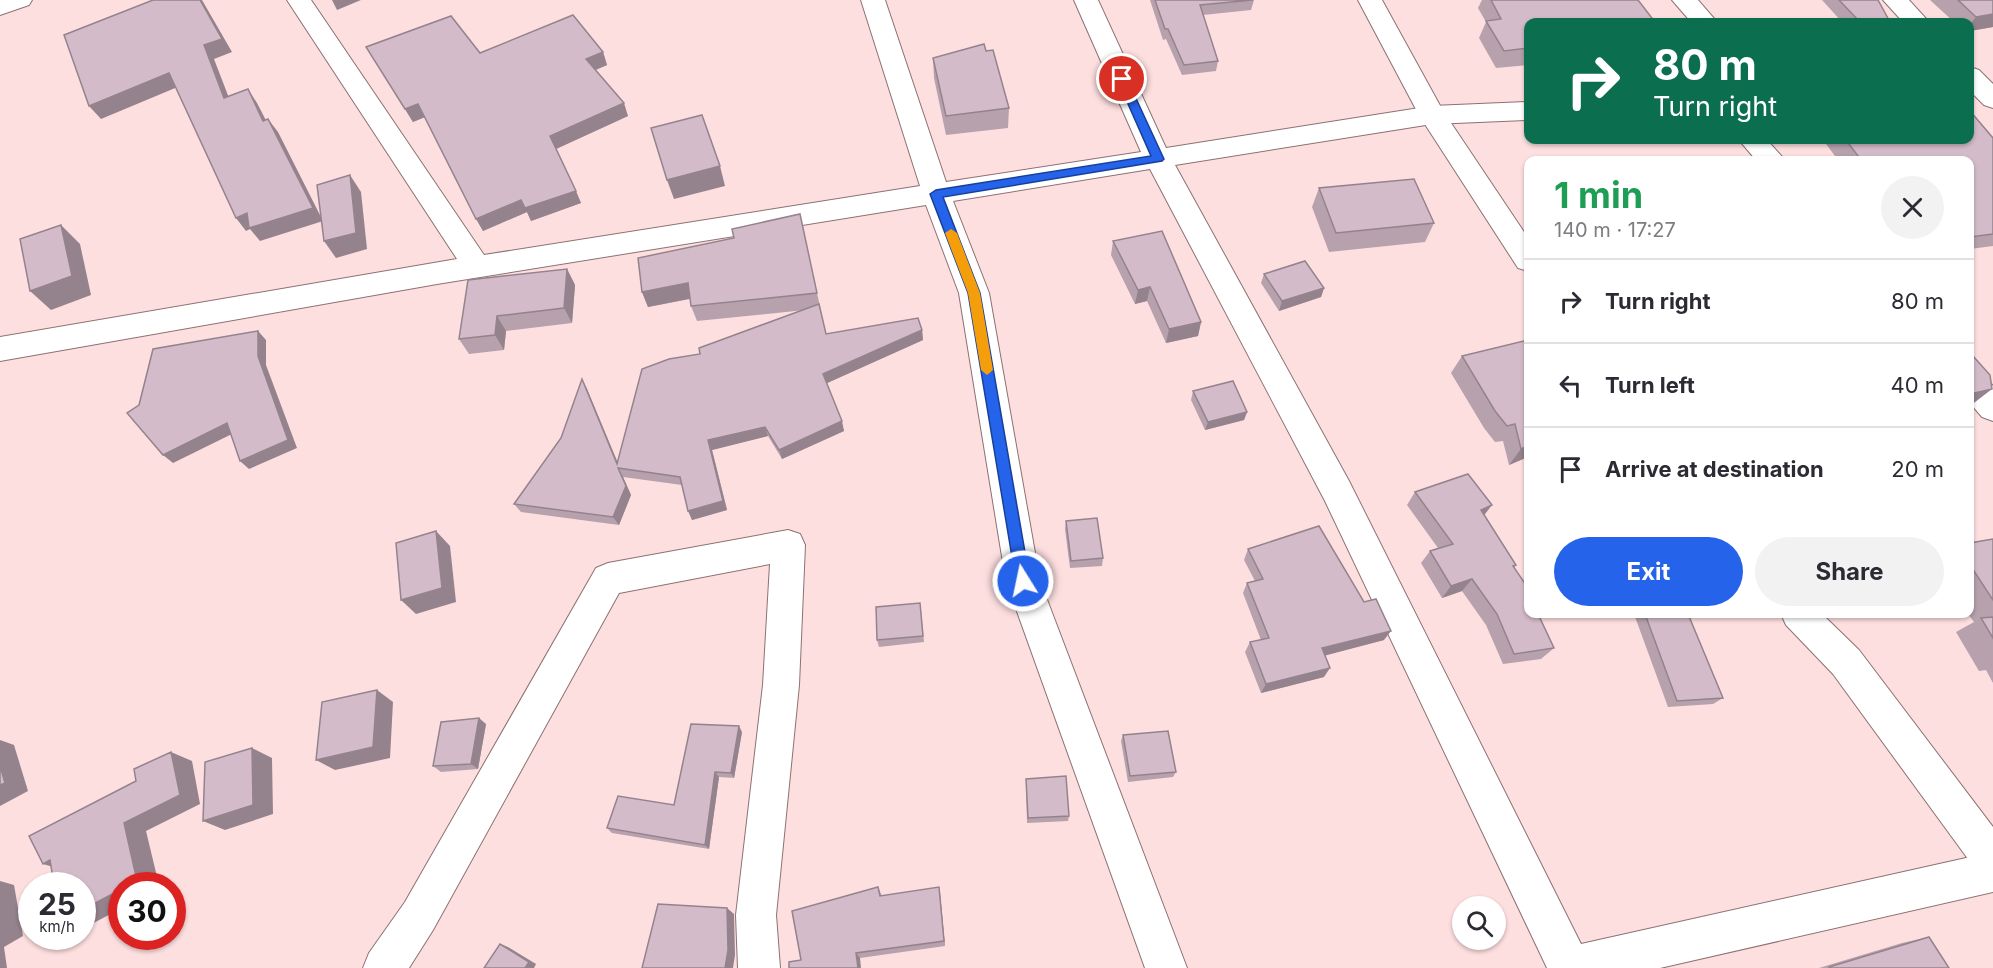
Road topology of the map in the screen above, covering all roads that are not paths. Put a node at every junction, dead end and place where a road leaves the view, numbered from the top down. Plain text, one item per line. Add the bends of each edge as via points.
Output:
1 (20, 0) edge
2 (299, 0) edge
3 (873, 0) edge
4 (1086, 0) edge
5 (1370, 0) edge
6 (1684, 0) edge
7 (1895, 0) edge
8 (0, 7) edge
9 (1701, 18) edge
10 (1913, 18) edge
11 (1524, 111) edge
12 (1432, 115) junction
13 (1756, 144) edge
14 (1767, 156) edge
15 (1158, 159) junction
16 (936, 194) junction
17 (1524, 254) edge
18 (477, 267) junction
19 (0, 349) edge
20 (1974, 386) edge
21 (1993, 408) edge
22 (1802, 618) edge
23 (1993, 860) edge
24 (1993, 872) edge
25 (1569, 967) edge
26 (384, 968) edge
27 (759, 968) edge
28 (1166, 968) edge

1 - 8 street
2 - 18 street
3 - 16 street
4 - 15 street
5 - 12 street
6 - 9 street
7 - 10 street
11 - 12 street
12 - 15 street
12 - 17 street
13 - 14 street
15 - 16 street
15 - 25 street via 1337,491
16 - 18 street
16 - 28 street via 974,293 1023,581
18 - 19 street
20 - 21 street
22 - 23 street via 1846,662
24 - 25 street
26 - 27 street via 419,916 608,579 788,545 781,685 756,915

